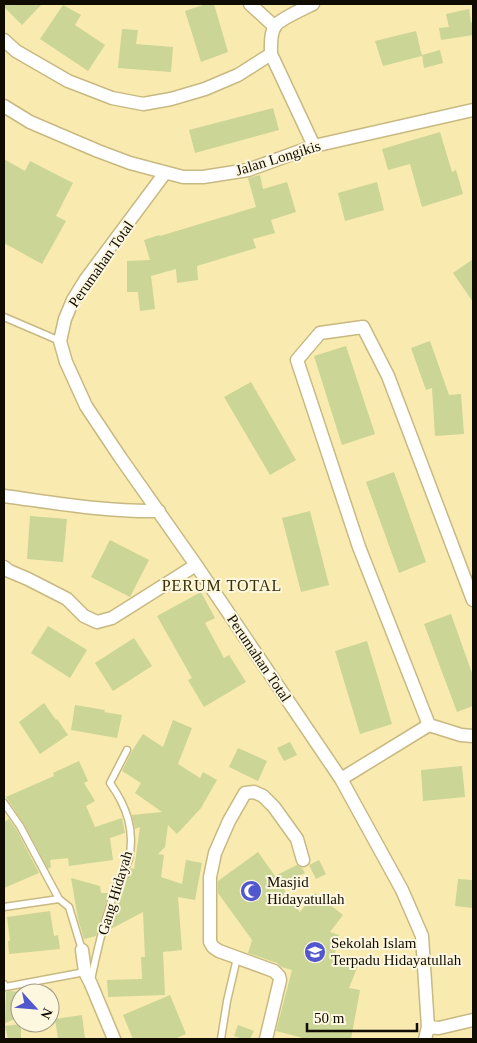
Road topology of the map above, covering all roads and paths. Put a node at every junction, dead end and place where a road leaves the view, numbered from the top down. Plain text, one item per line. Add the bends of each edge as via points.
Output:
1 (250, 4) edge
2 (313, 4) edge
3 (275, 26) junction
4 (4, 40) edge
5 (271, 54) junction
6 (4, 106) edge
7 (473, 110) edge
8 (314, 146) junction
9 (165, 173) junction
10 (4, 317) edge
11 (60, 342) junction
12 (4, 496) edge
13 (158, 511) junction
14 (196, 565) junction
15 (4, 567) edge
16 (473, 600) edge
17 (429, 725) junction
18 (473, 736) edge
19 (127, 750) dead end
20 (342, 779) junction
21 (4, 803) edge
22 (303, 860) dead end
23 (59, 899) junction
24 (4, 907) edge
25 (82, 950) joint
26 (237, 958) junction
27 (88, 978) junction
28 (4, 984) edge
29 (473, 1020) edge
30 (426, 1033) edge
31 (114, 1039) edge
32 (221, 1039) edge
33 (266, 1039) edge

1 - 3 street
2 - 3 street
3 - 5 street
4 - 5 street via 16,51 68,81 112,98 143,104 205,88 238,75
5 - 8 street
6 - 9 street, Jalan Longikis via 30,122 98,151
7 - 8 street, Jalan Longikis
8 - 9 street, Jalan Longikis via 248,170 203,177
9 - 11 street, Perumahan Total via 73,300 64,318
10 - 11 lane
11 - 13 street, Perumahan Total via 86,406
12 - 13 street via 96,509
13 - 14 street, Perumahan Total
14 - 15 street via 112,618 98,622 84,616 67,599
14 - 20 street, Perumahan Total
16 - 17 street via 388,376 363,327 320,333 297,360 359,547
17 - 18 street
17 - 20 street
19 - 27 lane, Gang Hidayah via 110,783 125,809 131,830 128,860 108,910
20 - 30 street, Perumahan Total via 402,890 422,936
21 - 23 lane
22 - 26 street via 297,839 274,807 263,796 245,793 228,821 215,853 210,877 210,942 212,947
23 - 24 lane
23 - 25 lane via 69,907
25 - 27 street
26 - 32 lane
26 - 33 street via 274,971 279,976
27 - 28 lane via 5,987
27 - 31 street
29 - 30 street

